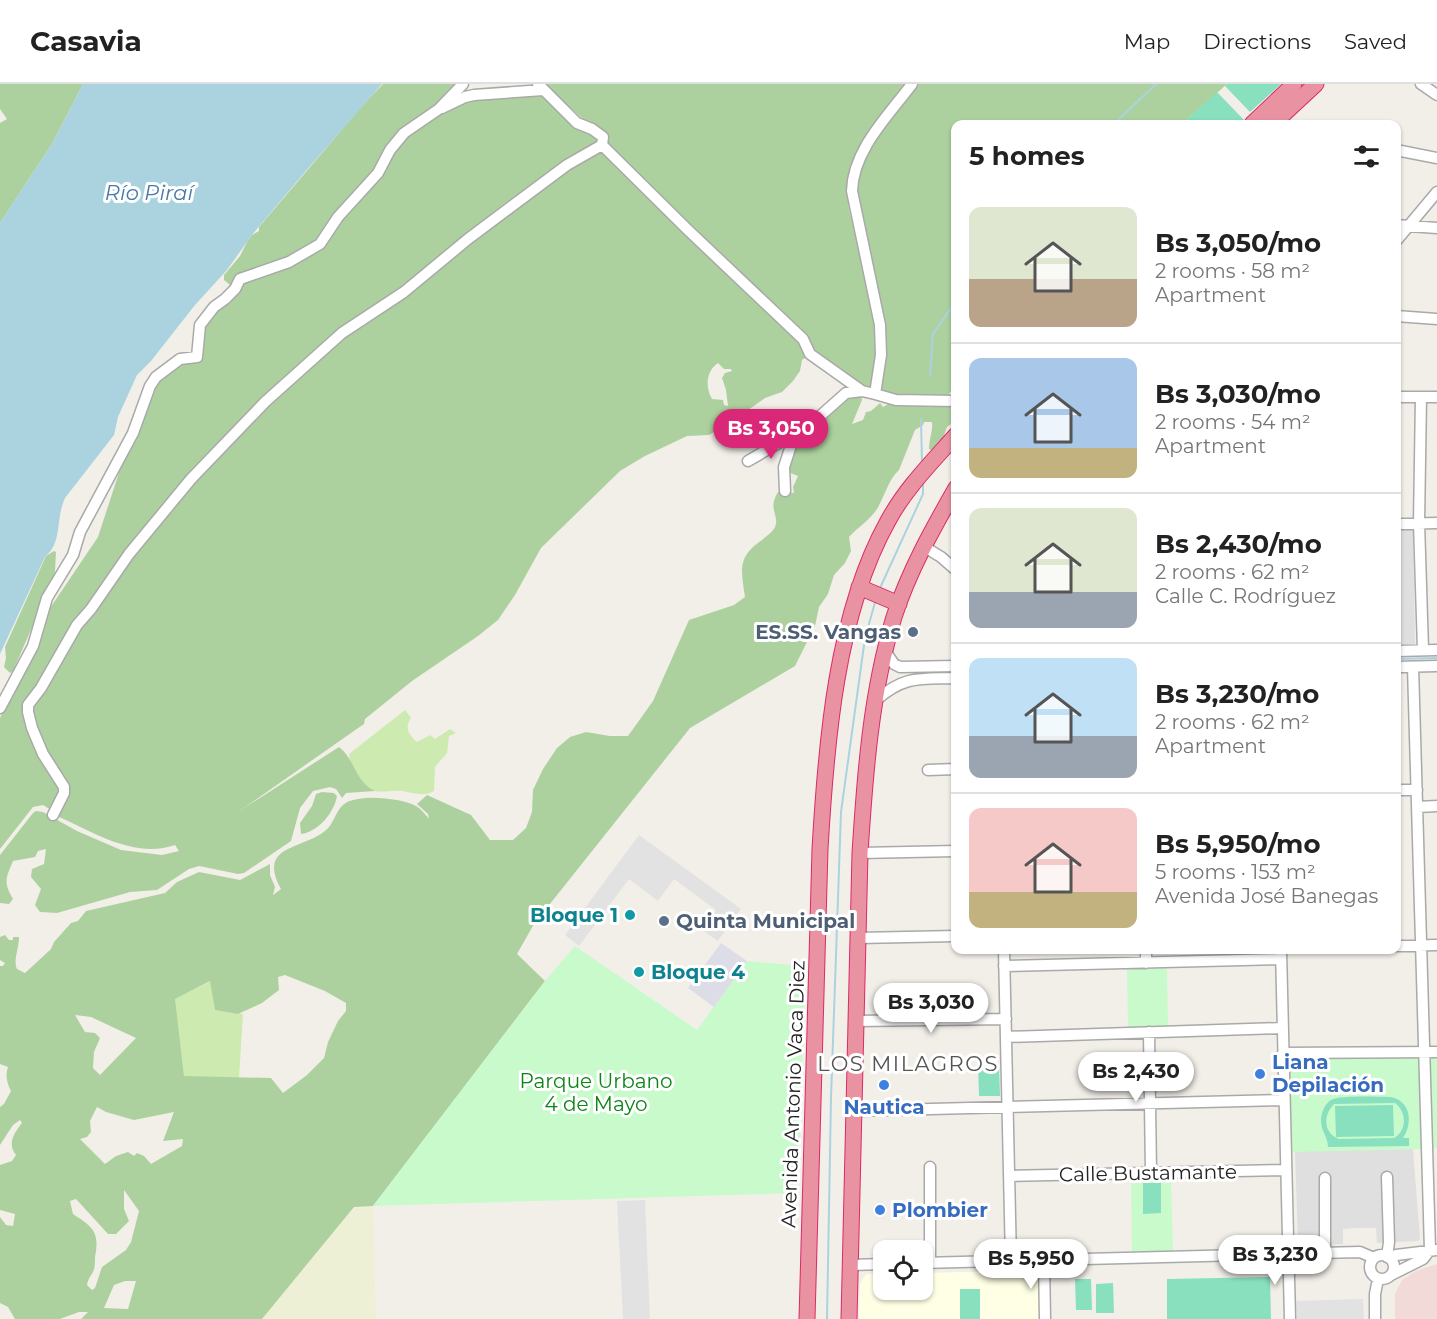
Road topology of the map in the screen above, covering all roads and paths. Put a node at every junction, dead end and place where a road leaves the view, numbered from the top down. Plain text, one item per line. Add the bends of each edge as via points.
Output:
1 (463, 84) edge
2 (912, 84) edge
3 (1294, 84) edge
4 (1316, 84) edge
5 (1421, 84) edge
6 (541, 87) edge
7 (1437, 95) edge
8 (439, 110) junction
9 (1256, 120) edge
10 (1277, 120) edge
11 (602, 145) junction
12 (1401, 151) edge
13 (1437, 158) edge
14 (1437, 192) edge
15 (1401, 225) edge
16 (1409, 226) junction
17 (1437, 228) edge
18 (1401, 235) edge
19 (1401, 316) edge
20 (1437, 319) edge
21 (862, 391) junction
22 (875, 394) junction
23 (1401, 397) edge
24 (1421, 397) junction
25 (1437, 397) edge
26 (951, 401) edge
27 (795, 433) junction
28 (951, 441) edge
29 (748, 461) dead end
30 (785, 491) dead end
31 (951, 497) edge
32 (1419, 523) junction
33 (1437, 523) edge
34 (1401, 524) edge
35 (923, 546) junction
36 (951, 566) edge
37 (862, 589) junction
38 (894, 602) junction
39 (1423, 650) junction
40 (1437, 650) edge
41 (885, 651) junction
42 (1401, 651) edge
43 (951, 666) edge
44 (1437, 666) edge
45 (929, 667) junction
46 (1401, 667) edge
47 (1413, 667) junction
48 (951, 678) edge
49 (928, 679) junction
50 (876, 700) junction
51 (0, 708) edge
52 (951, 769) edge
53 (928, 770) dead end
54 (1401, 790) edge
55 (1417, 790) junction
56 (1418, 807) junction
57 (1437, 807) edge
58 (52, 815) dead end
59 (951, 851) edge
60 (860, 853) junction
61 (951, 936) edge
62 (858, 938) junction
63 (1421, 945) junction
64 (1437, 945) edge
65 (1401, 946) edge
66 (1004, 954) edge
67 (1146, 954) edge
68 (1281, 954) edge
69 (1146, 963) junction
70 (1004, 966) junction
71 (1005, 1020) junction
72 (856, 1021) junction
73 (1283, 1028) junction
74 (1149, 1032) junction
75 (1006, 1037) junction
76 (1425, 1052) junction
77 (1437, 1052) edge
78 (1283, 1053) junction
79 (1284, 1100) junction
80 (1150, 1103) junction
81 (1007, 1106) junction
82 (854, 1111) junction
83 (930, 1167) dead end
84 (1286, 1170) junction
85 (1151, 1173) junction
86 (1009, 1176) junction
87 (1387, 1177) dead end
88 (1325, 1178) dead end
89 (927, 1240) edge
90 (1434, 1250) edge
91 (1325, 1252) junction
92 (1288, 1253) junction
93 (1388, 1257) junction
94 (1374, 1258) junction
95 (1044, 1260) junction
96 (1011, 1261) junction
97 (933, 1263) edge
98 (873, 1264) edge
99 (850, 1265) junction
100 (1390, 1275) junction
101 (1378, 1279) junction
102 (807, 1319) edge
103 (849, 1319) edge
104 (1046, 1319) edge
105 (1290, 1319) edge
106 (1375, 1319) edge

1 - 8 street
2 - 22 street via 872,137 856,164 852,180 880,325 881,355
3 - 9 highway
4 - 10 highway
5 - 7 street
6 - 8 street via 465,97
6 - 11 street via 577,123 603,137
8 - 51 street via 404,133 378,173 338,217 320,244 289,262 240,279 200,325 197,357 180,359 156,377 134,433 80,532 73,555 48,598 33,646
11 - 21 street via 803,339 810,354
11 - 58 street via 567,165 404,292 342,333 205,463 129,554 77,625 28,705 43,754 64,787
12 - 13 street
14 - 16 street
15 - 16 street
16 - 17 street
16 - 18 street
19 - 20 street
21 - 22 street
21 - 27 street via 846,393
22 - 26 street via 896,400
23 - 24 street
24 - 25 street
24 - 32 street
27 - 29 street
27 - 30 street via 784,467
28 - 37 highway, Avenida Antonio Vaca Diez via 888,520 872,553
31 - 35 highway
32 - 33 street
32 - 34 street
32 - 39 street
35 - 36 street
35 - 38 highway
37 - 38 highway
37 - 102 highway, Avenida Antonio Vaca Diez via 847,629 824,791
38 - 41 highway
39 - 40 street
39 - 42 street
41 - 45 street via 900,667
41 - 50 highway
43 - 45 street
44 - 47 street
45 - 49 street
46 - 47 street
47 - 55 street
48 - 49 street
49 - 50 street via 905,681
50 - 60 highway
52 - 53 street
54 - 55 street
55 - 56 street
56 - 57 street
56 - 63 street
59 - 60 street
60 - 62 highway
61 - 62 street
62 - 72 highway
63 - 64 street
63 - 65 street
63 - 76 street
66 - 70 street
67 - 69 street
68 - 69 street
68 - 73 street
69 - 70 street
70 - 71 street
71 - 72 street
71 - 75 street
72 - 82 highway
73 - 74 street
73 - 78 street
74 - 75 street
74 - 80 street
75 - 81 street
76 - 77 street
76 - 78 street
76 - 90 street
78 - 79 street
79 - 80 street
79 - 84 street
80 - 81 street
80 - 85 street
81 - 82 street
81 - 86 street
82 - 99 highway
83 - 89 street
84 - 85 street, Calle Bustamante
84 - 92 street
85 - 86 street, Calle Bustamante
86 - 96 street
87 - 93 street
88 - 91 street
90 - 93 street
90 - 100 street
91 - 92 street
91 - 94 street via 1360,1252
92 - 95 street
92 - 105 street
93 - 94 street
93 - 100 street via 1394,1268
94 - 101 street via 1370,1271
95 - 96 street
95 - 104 street
96 - 97 street
98 - 99 street
99 - 103 highway
100 - 101 street
101 - 106 street

